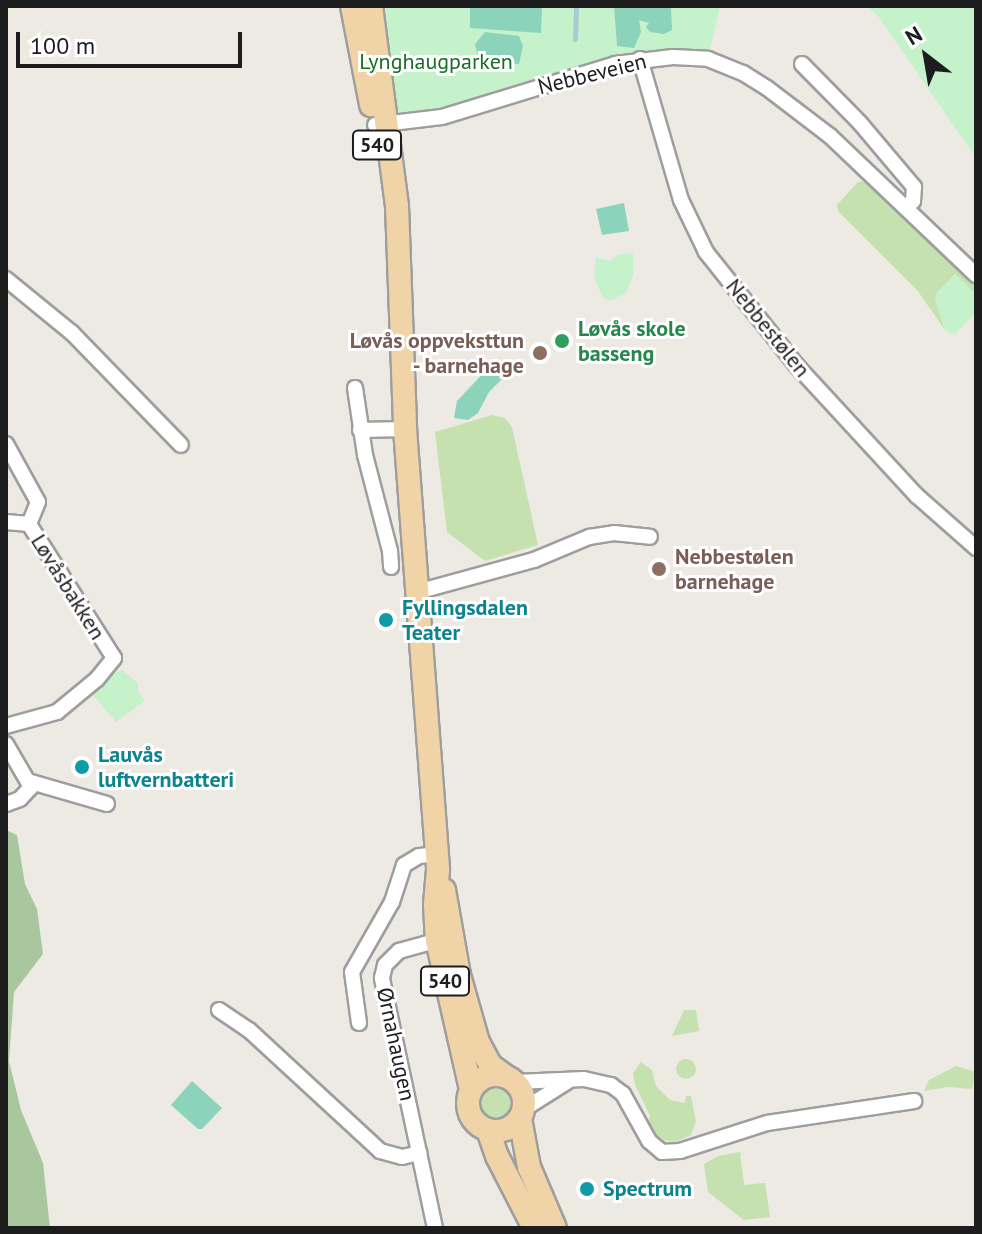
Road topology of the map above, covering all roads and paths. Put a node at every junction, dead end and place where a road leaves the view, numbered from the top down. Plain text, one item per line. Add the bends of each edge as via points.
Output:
1 (352, 6) edge
2 (371, 6) edge
3 (640, 59) junction
4 (802, 64) dead end
5 (381, 124) junction
6 (906, 208) junction
7 (976, 275) edge
8 (6, 279) edge
9 (355, 388) dead end
10 (405, 429) junction
11 (360, 430) junction
12 (6, 444) edge
13 (181, 445) dead end
14 (6, 522) edge
15 (29, 524) junction
16 (650, 537) dead end
17 (976, 548) edge
18 (391, 567) dead end
19 (417, 592) junction
20 (6, 726) edge
21 (6, 744) edge
22 (31, 782) junction
23 (6, 804) edge
24 (107, 804) dead end
25 (438, 862) junction
26 (446, 938) junction
27 (219, 1010) dead end
28 (359, 1023) dead end
29 (510, 1079) junction
30 (571, 1080) junction
31 (471, 1090) junction
32 (914, 1101) dead end
33 (522, 1113) junction
34 (488, 1130) junction
35 (420, 1153) junction
36 (435, 1228) edge
37 (534, 1228) edge
38 (555, 1228) edge

1 - 5 main road, 540
2 - 5 main road, 540
3 - 5 street, Nebbeveien via 442,117
3 - 6 street, Nebbeveien via 708,59 743,73 830,136
3 - 17 street, Nebbestølen via 681,200 706,252 797,366 917,496
4 - 6 street via 914,187 913,201
5 - 10 main road, 540 via 397,206
6 - 7 street, Nebbeveien
8 - 13 street via 72,333
9 - 11 street
10 - 11 street
10 - 19 main road, 540
11 - 18 street
12 - 15 street, Løvåsbakken via 38,502
14 - 15 street, Løvåsbakken
15 - 20 street, Løvåsbakken via 114,658 57,712
16 - 19 street via 589,537 534,560
19 - 25 main road, 540
21 - 22 street
22 - 23 street via 27,792
22 - 24 street
25 - 26 main road, 540
25 - 28 street via 419,856 404,865 392,902 352,972
26 - 29 main road, 540 via 478,1042 490,1065
26 - 31 main road, 540
26 - 35 street, Ørnahaugen via 399,951 385,965 382,978
27 - 35 street via 249,1030 380,1151 402,1157
29 - 30 street
29 - 31 main road via 486,1077
29 - 33 main road, 540 via 523,1094
30 - 32 street via 596,1080 623,1094 649,1141 662,1152 767,1123
30 - 33 street
31 - 34 main road, 540 via 469,1111
33 - 34 main road via 506,1129
33 - 38 main road, 540 via 529,1167
34 - 37 main road, 540
35 - 36 street, Ørnahaugen

